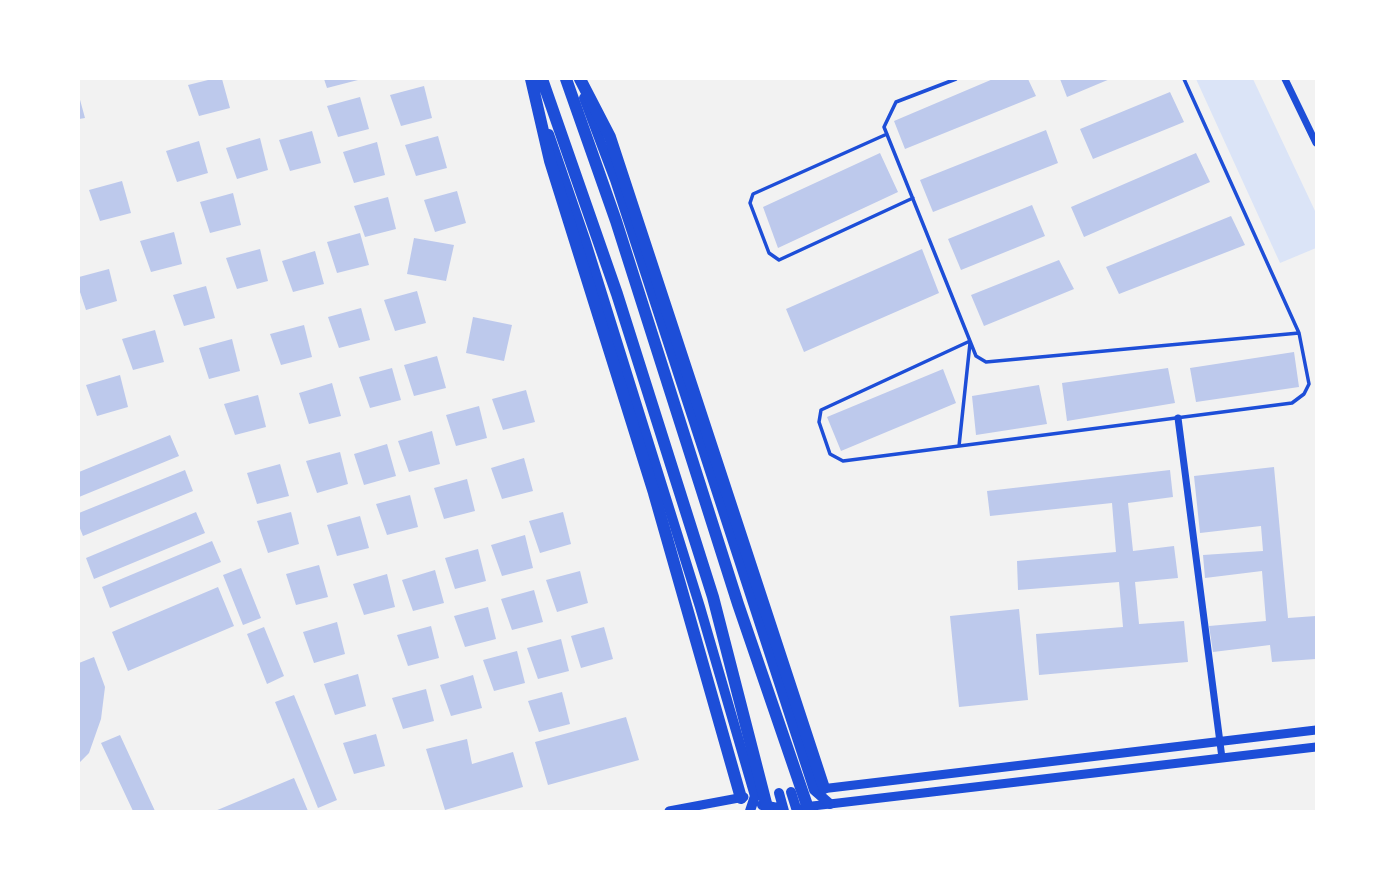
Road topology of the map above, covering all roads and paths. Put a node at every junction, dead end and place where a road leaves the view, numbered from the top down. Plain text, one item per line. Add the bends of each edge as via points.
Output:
1 (530, 79) edge
2 (542, 79) edge
3 (566, 79) edge
4 (579, 79) edge
5 (956, 79) edge
6 (1184, 79) edge
7 (1285, 79) edge
8 (887, 134) junction
9 (1316, 143) edge
10 (913, 198) junction
11 (1299, 333) junction
12 (970, 341) junction
13 (1178, 418) junction
14 (960, 446) junction
15 (700, 607) junction
16 (695, 639) junction
17 (1316, 730) edge
18 (1220, 741) junction
19 (1316, 747) edge
20 (1222, 758) junction
21 (819, 789) junction
22 (785, 793) junction
23 (749, 804) edge
24 (831, 808) edge
25 (783, 810) edge
26 (796, 810) edge
27 (669, 811) edge
28 (762, 811) edge
29 (768, 811) edge
30 (809, 811) edge

1 - 15 main road
1 - 16 highway via 550,161
2 - 29 highway via 617,294 713,597
3 - 30 highway
4 - 21 main road
4 - 21 highway via 610,137 753,571
5 - 8 lane via 897,102 884,127
6 - 11 lane
7 - 9 street
8 - 10 lane
8 - 10 lane via 753,194 750,203 769,253 779,260
10 - 12 lane
11 - 12 lane via 986,362 976,356
11 - 13 lane via 1309,384 1292,403
12 - 14 lane
12 - 14 lane via 821,410 819,422 830,454 843,461
13 - 14 lane
13 - 18 street
15 - 16 main road
15 - 23 main road
16 - 23 highway
17 - 18 street
18 - 20 street
18 - 21 street
19 - 20 street
20 - 24 street
21 - 22 street
21 - 24 main road
21 - 26 main road
22 - 23 street
22 - 25 main road
22 - 26 main road
23 - 25 main road
23 - 27 street
24 - 26 street
25 - 26 street
25 - 28 street

